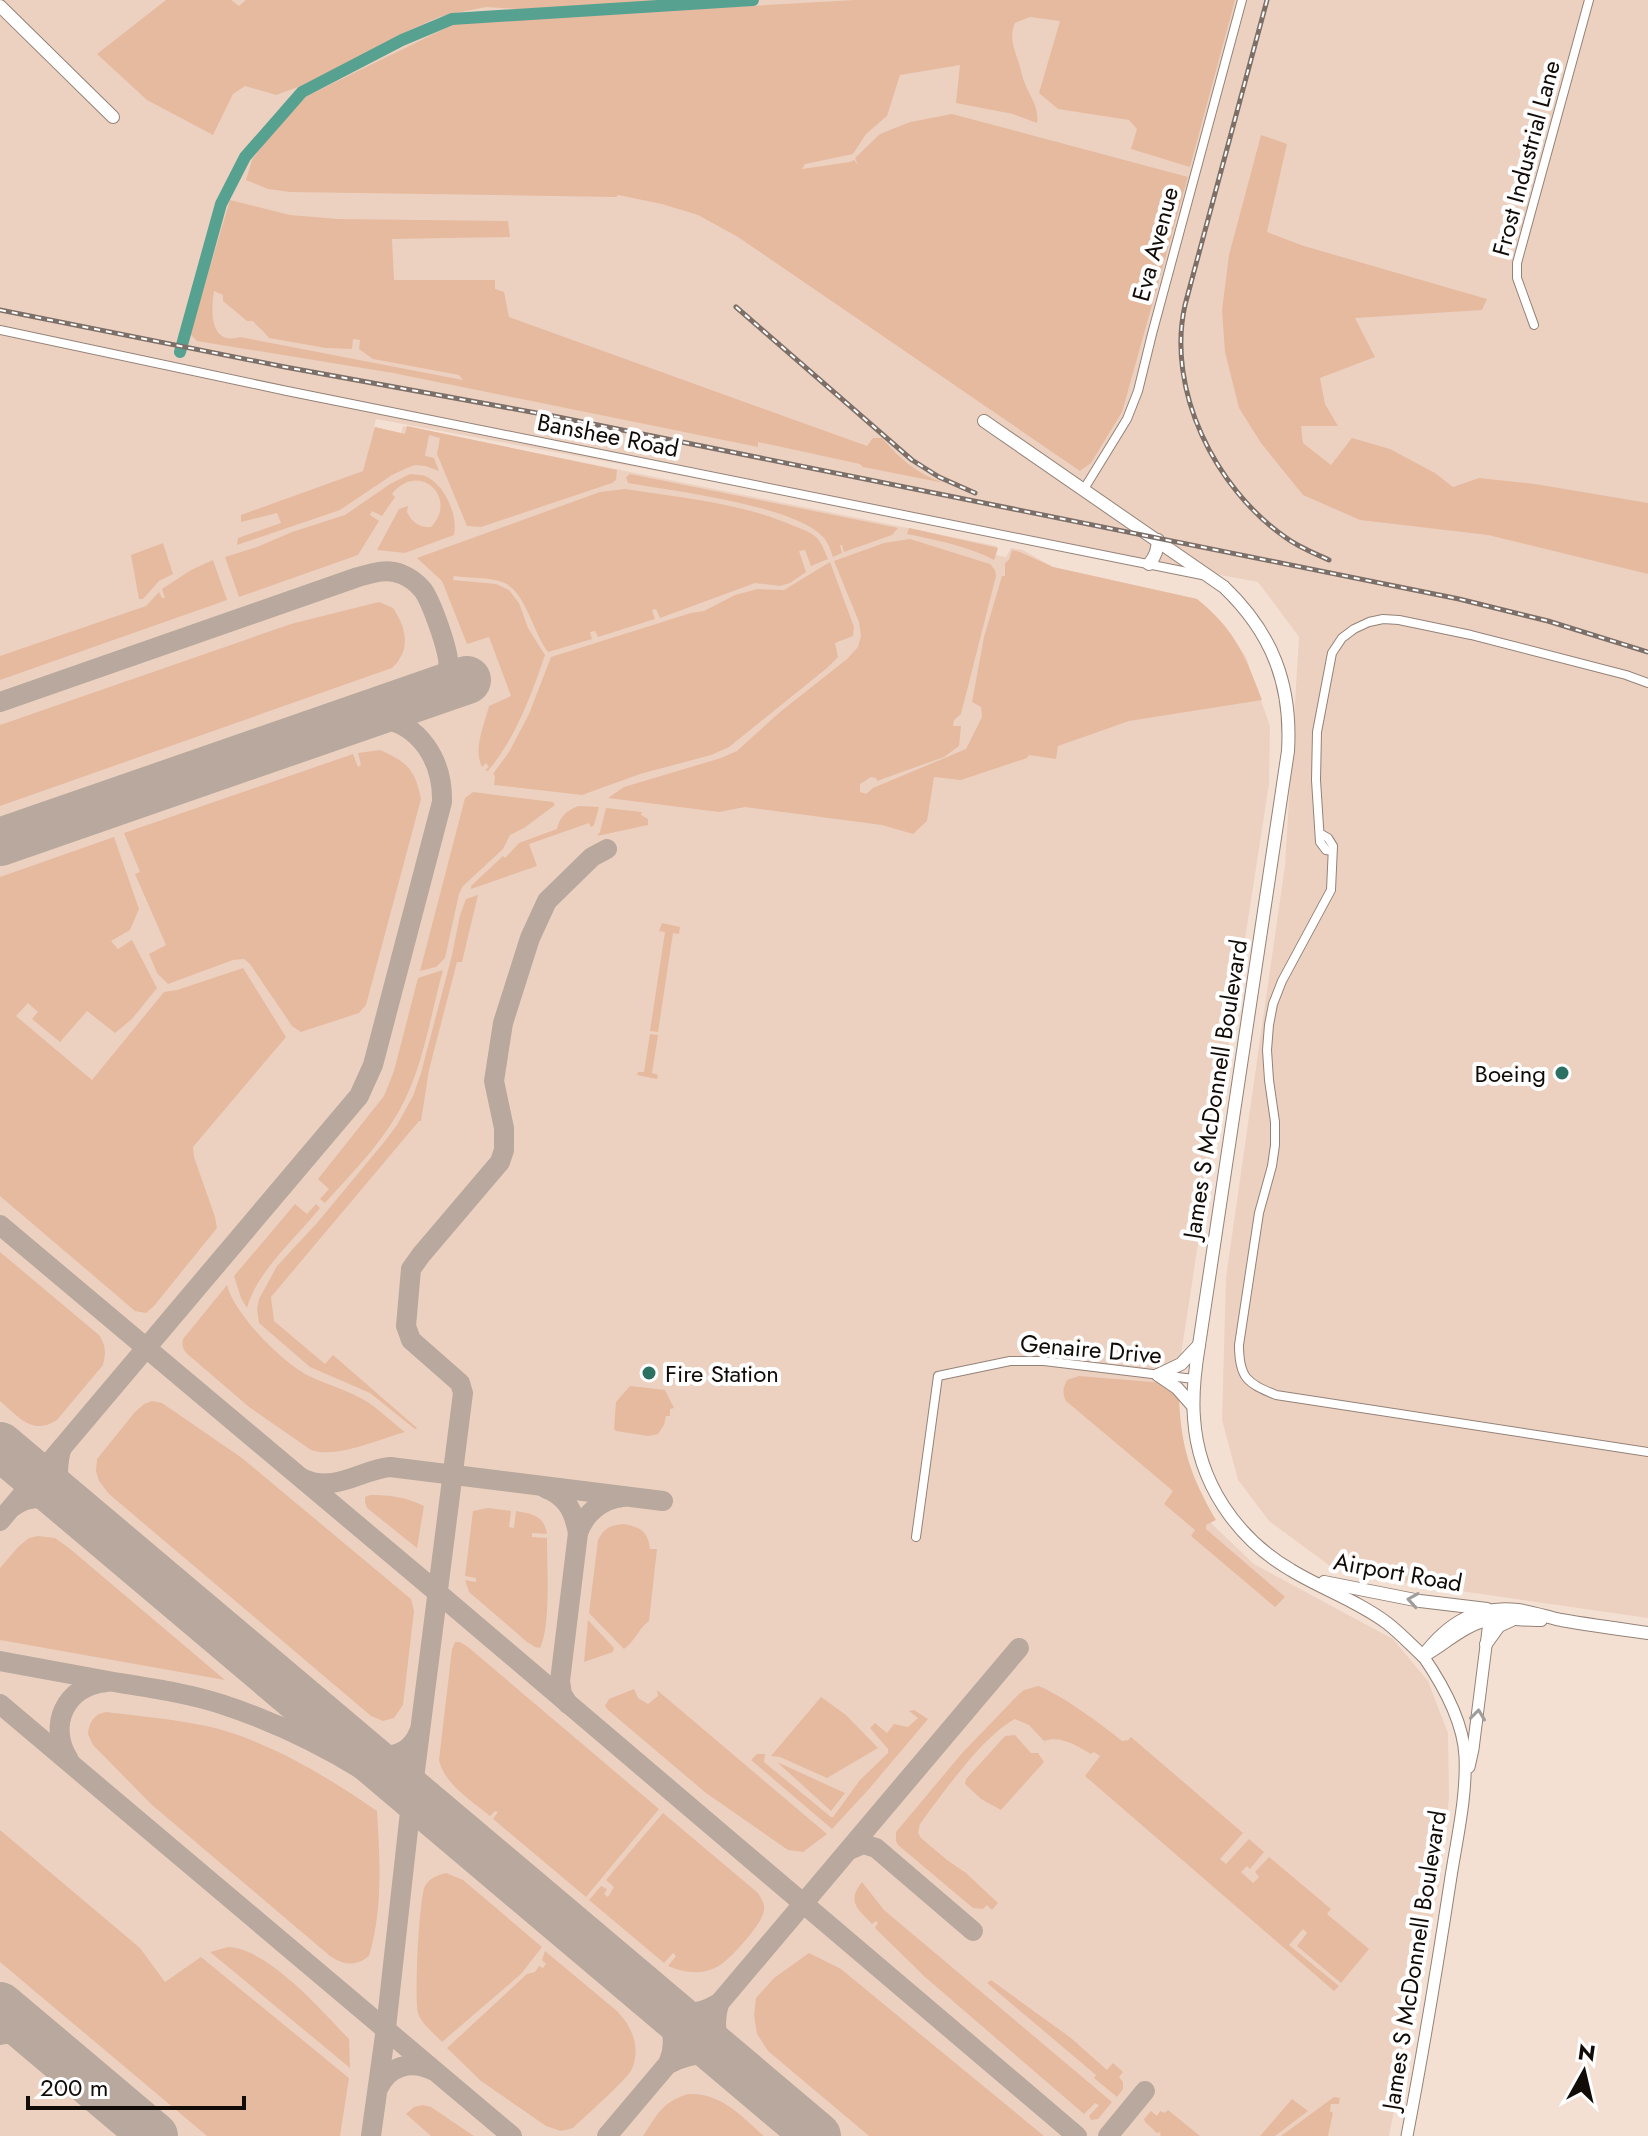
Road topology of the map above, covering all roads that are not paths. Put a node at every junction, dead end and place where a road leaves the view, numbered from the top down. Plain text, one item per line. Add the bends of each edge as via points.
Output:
1 (1242, 0) edge
2 (1589, 0) edge
3 (1, 3) edge
4 (113, 117) dead end
5 (1534, 325) dead end
6 (0, 330) edge
7 (984, 421) dead end
8 (1084, 489) junction
9 (1158, 540) junction
10 (1149, 564) junction
11 (1208, 576) junction
12 (1648, 683) edge
13 (1199, 1345) junction
14 (1158, 1375) junction
15 (1194, 1379) junction
16 (1193, 1406) junction
17 (1648, 1452) edge
18 (916, 1537) dead end
19 (1298, 1574) junction
20 (1490, 1615) junction
21 (1558, 1619) junction
22 (1514, 1620) junction
23 (1648, 1633) edge
24 (1486, 1644) junction
25 (1423, 1656) junction
26 (1464, 1791) junction
27 (1407, 2136) edge

1 - 8 street, Eva Avenue via 1138,391
2 - 5 street, Frost Industrial Lane via 1517,263
3 - 4 main road
6 - 10 street, Banshee Road
7 - 8 main road, James S McDonnell Boulevard
8 - 9 main road, James S McDonnell Boulevard
9 - 10 main road
9 - 11 main road, James S McDonnell Boulevard
10 - 11 street, Banshee Road
11 - 13 main road, James S McDonnell Boulevard via 1241,604 1270,648 1282,678 1289,738
12 - 17 street via 1399,620 1369,622 1342,638 1332,653 1317,732 1316,780 1320,842 1332,851 1331,890 1273,1004 1267,1050 1275,1145 1239,1345 1242,1374 1253,1386 1276,1395
13 - 14 main road via 1181,1364
13 - 15 main road, James S McDonnell Boulevard
14 - 15 street, Genaire Drive
14 - 16 main road
14 - 18 street, Genaire Drive via 1010,1361 938,1376
15 - 16 main road, James S McDonnell Boulevard
16 - 19 main road, James S McDonnell Boulevard via 1199,1453 1219,1500 1257,1547
20 -> 19 main road, Airport Road via 1476,1607 1337,1586
19 - 25 main road, James S McDonnell Boulevard via 1377,1616
20 - 21 main road, Airport Road via 1522,1610
20 - 22 main road, Airport Road
20 - 24 street, James S McDonnell Boulevard
20 - 25 main road, Airport Road via 1462,1620 1436,1638
21 - 22 main road, Airport Road
21 - 23 main road, Airport Road
22 - 24 main road via 1499,1626
26 -> 24 street, James S McDonnell Boulevard
25 - 26 street, James S McDonnell Boulevard via 1458,1726 1465,1755
26 - 27 street, James S McDonnell Boulevard

